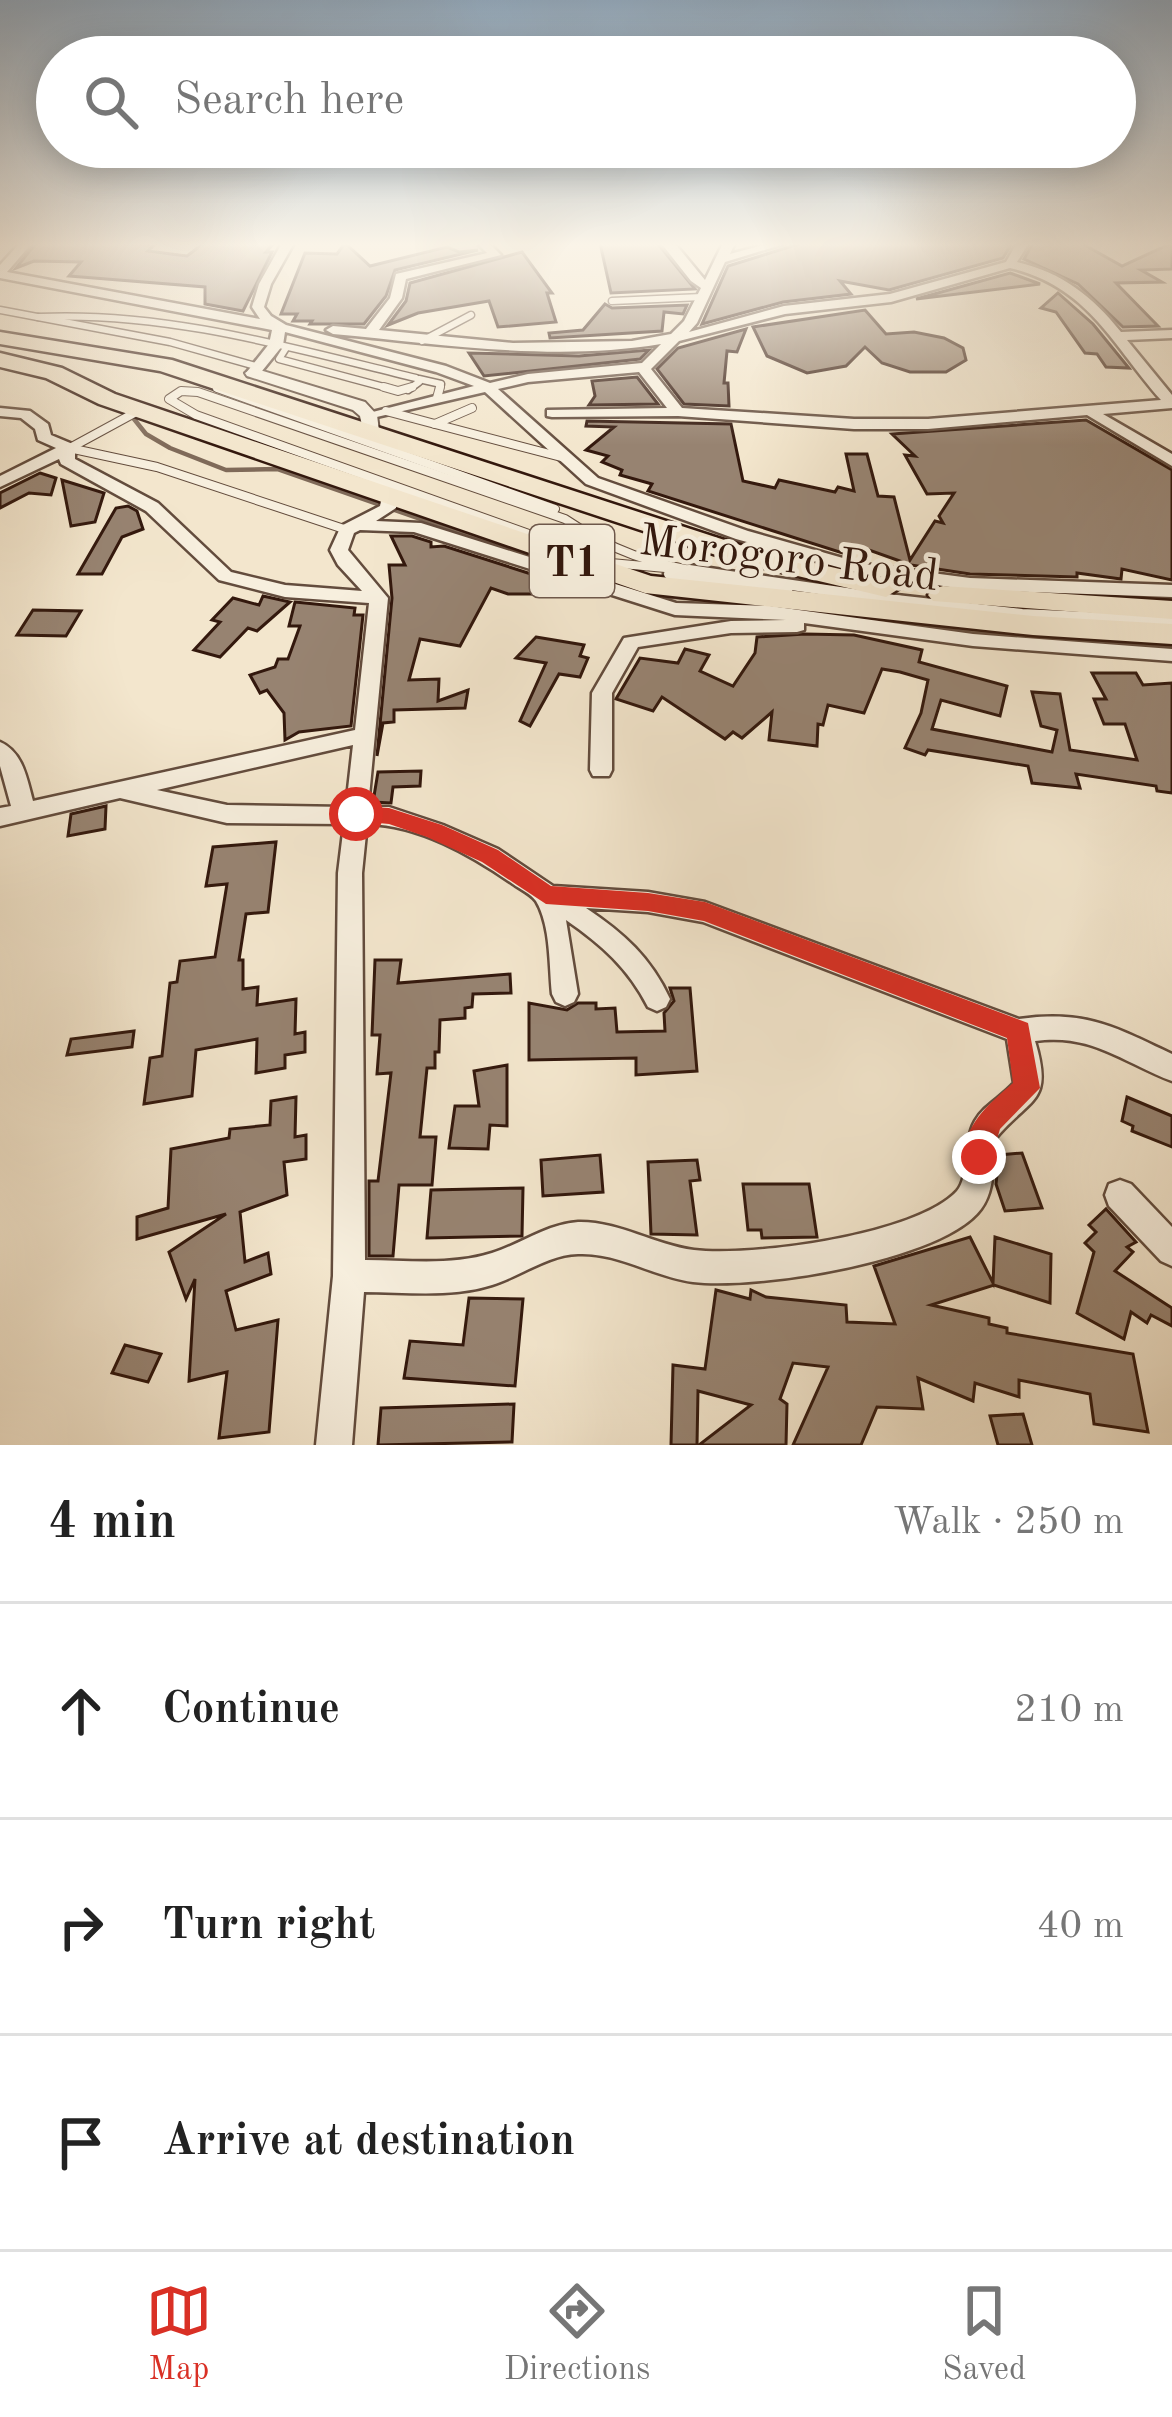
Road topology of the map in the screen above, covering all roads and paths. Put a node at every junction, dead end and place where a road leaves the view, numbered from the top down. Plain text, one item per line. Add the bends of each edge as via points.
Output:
1 (2, 310) edge
2 (198, 310) edge
3 (260, 310) edge
4 (387, 310) edge
5 (695, 310) edge
6 (782, 310) edge
7 (1093, 310) edge
8 (471, 315) dead end
9 (38, 317) junction
10 (280, 326) junction
11 (369, 334) junction
12 (1172, 334) edge
13 (1117, 336) junction
14 (0, 338) edge
15 (679, 338) junction
16 (422, 341) junction
17 (281, 346) junction
18 (124, 356) junction
19 (0, 360) edge
20 (643, 368) junction
21 (419, 380) junction
22 (203, 385) junction
23 (260, 386) junction
24 (486, 386) junction
25 (437, 398) junction
26 (1172, 404) edge
27 (472, 408) dead end
28 (141, 409) junction
29 (1151, 410) junction
30 (0, 412) edge
31 (678, 412) junction
32 (1082, 412) junction
33 (552, 413) dead end
34 (374, 419) junction
35 (435, 424) junction
36 (1127, 432) junction
37 (70, 448) junction
38 (566, 458) junction
39 (1172, 461) edge
40 (0, 482) edge
41 (390, 496) junction
42 (578, 525) junction
43 (353, 528) junction
44 (652, 570) junction
45 (687, 570) junction
46 (1172, 591) edge
47 (379, 598) junction
48 (901, 601) junction
49 (1172, 610) edge
50 (1172, 621) edge
51 (873, 624) junction
52 (1172, 634) edge
53 (1172, 655) edge
54 (361, 736) junction
55 (0, 750) edge
56 (601, 770) dead end
57 (120, 790) junction
58 (24, 812) junction
59 (356, 814) junction
60 (0, 817) edge
61 (546, 895) junction
62 (565, 994) dead end
63 (657, 999) dead end
64 (1019, 1031) junction
65 (1172, 1068) edge
66 (1120, 1196) dead end
67 (1172, 1250) edge
68 (349, 1276) junction
69 (334, 1445) edge

1 - 9 lane
2 - 10 street
3 - 10 street
4 - 11 street
5 - 15 street
6 - 15 street
7 - 13 street
8 - 16 lane
9 - 17 lane via 90,314
9 - 23 lane via 170,342
10 - 11 street
10 - 17 street
10 - 24 street
11 - 16 street
12 - 13 street
13 - 26 street
14 - 18 highway, Morogoro Road / T1
15 - 16 street via 572,348
15 - 20 street
17 - 21 lane
17 - 21 lane via 279,359 398,391
17 - 23 street
18 - 22 highway, Morogoro Road / T1
18 - 23 lane, Morogoro Road via 206,384
19 - 28 highway, Morogoro Road / T1
20 - 24 street
20 - 31 street
21 - 25 lane via 441,384
22 - 23 highway, Morogoro Road / T1
22 - 42 lane, Morogoro Road
22 - 44 lane, Morogoro Road via 213,416
22 - 44 lane, Morogoro Road via 169,401 611,563
23 - 34 highway, Morogoro Road / T1
23 - 42 lane, Morogoro Road
24 - 25 street
24 - 38 street
25 - 34 street
26 - 29 street
27 - 35 lane
28 - 37 lane
28 - 41 highway, Morogoro Road / T1
29 - 32 street
29 - 36 street
30 - 37 street via 26,414 43,437
31 - 32 street via 910,424
31 - 33 street
32 - 36 street
34 - 35 lane
34 - 49 highway, Morogoro Road / T1 via 794,570 972,599
35 - 38 lane
36 - 39 street
37 - 40 street
37 - 43 lane
37 - 47 street via 67,461 152,507 225,576 285,591
38 - 46 street via 592,481 863,569 970,584
41 - 43 street via 388,508
41 - 52 highway, Morogoro Road / T1 via 672,590
42 - 45 lane, Morogoro Road via 622,555
43 - 47 street via 339,550
43 - 51 street via 415,526 675,609
44 - 45 lane, Morogoro Road
44 - 48 lane, Morogoro Road
45 - 48 lane, Morogoro Road
47 - 54 street
48 - 50 lane, Morogoro Road
51 - 53 street
51 - 56 street via 638,638 617,659 602,694
54 - 57 street
54 - 59 street
55 - 58 street via 14,768
57 - 58 street
57 - 59 street via 250,817
58 - 60 street
59 - 61 street via 435,831
59 - 68 street
61 - 62 street
61 - 63 street via 612,938
61 - 64 street via 705,912
64 - 65 street via 1055,1026 1101,1034
64 - 68 street via 1027,1088 988,1121 973,1196 926,1225 830,1257 768,1267 692,1266 583,1238 478,1273
66 - 67 street
68 - 69 street

